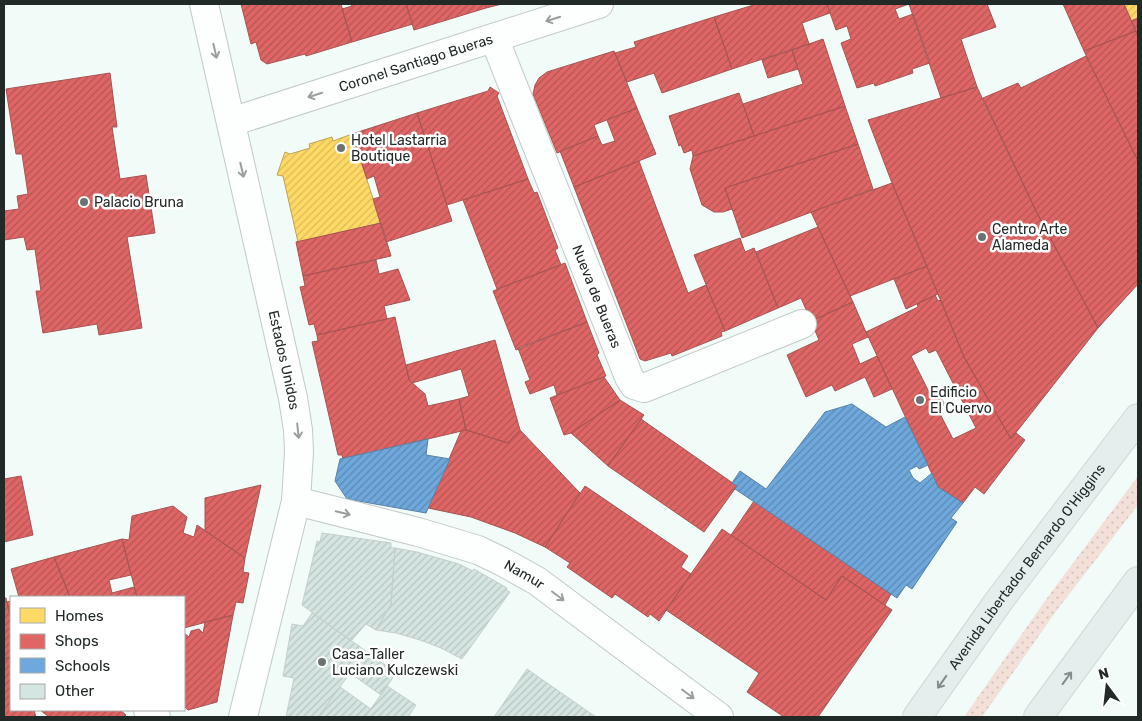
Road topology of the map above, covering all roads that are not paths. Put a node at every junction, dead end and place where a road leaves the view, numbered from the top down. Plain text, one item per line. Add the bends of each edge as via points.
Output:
1 (204, 4) edge
2 (599, 4) edge
3 (494, 38) junction
4 (232, 122) junction
5 (802, 324) dead end
6 (1138, 418) edge
7 (296, 501) junction
8 (1138, 581) edge
9 (243, 717) edge
10 (719, 717) edge
11 (917, 717) edge
12 (1038, 717) edge

1 -> 4 street, Estados Unidos
2 -> 3 street, Coronel Santiago Bueras
3 -> 4 street, Coronel Santiago Bueras
3 - 5 street, Nueva de Bueras via 634,385 644,388
4 -> 7 street, Estados Unidos via 293,398 299,452
6 -> 11 main road, Avenida Libertador Bernardo O'Higgins via 1001,598
7 - 9 street, Estados Unidos
7 -> 10 street, Namur via 418,532 478,550 503,562 538,581
12 -> 8 main road

